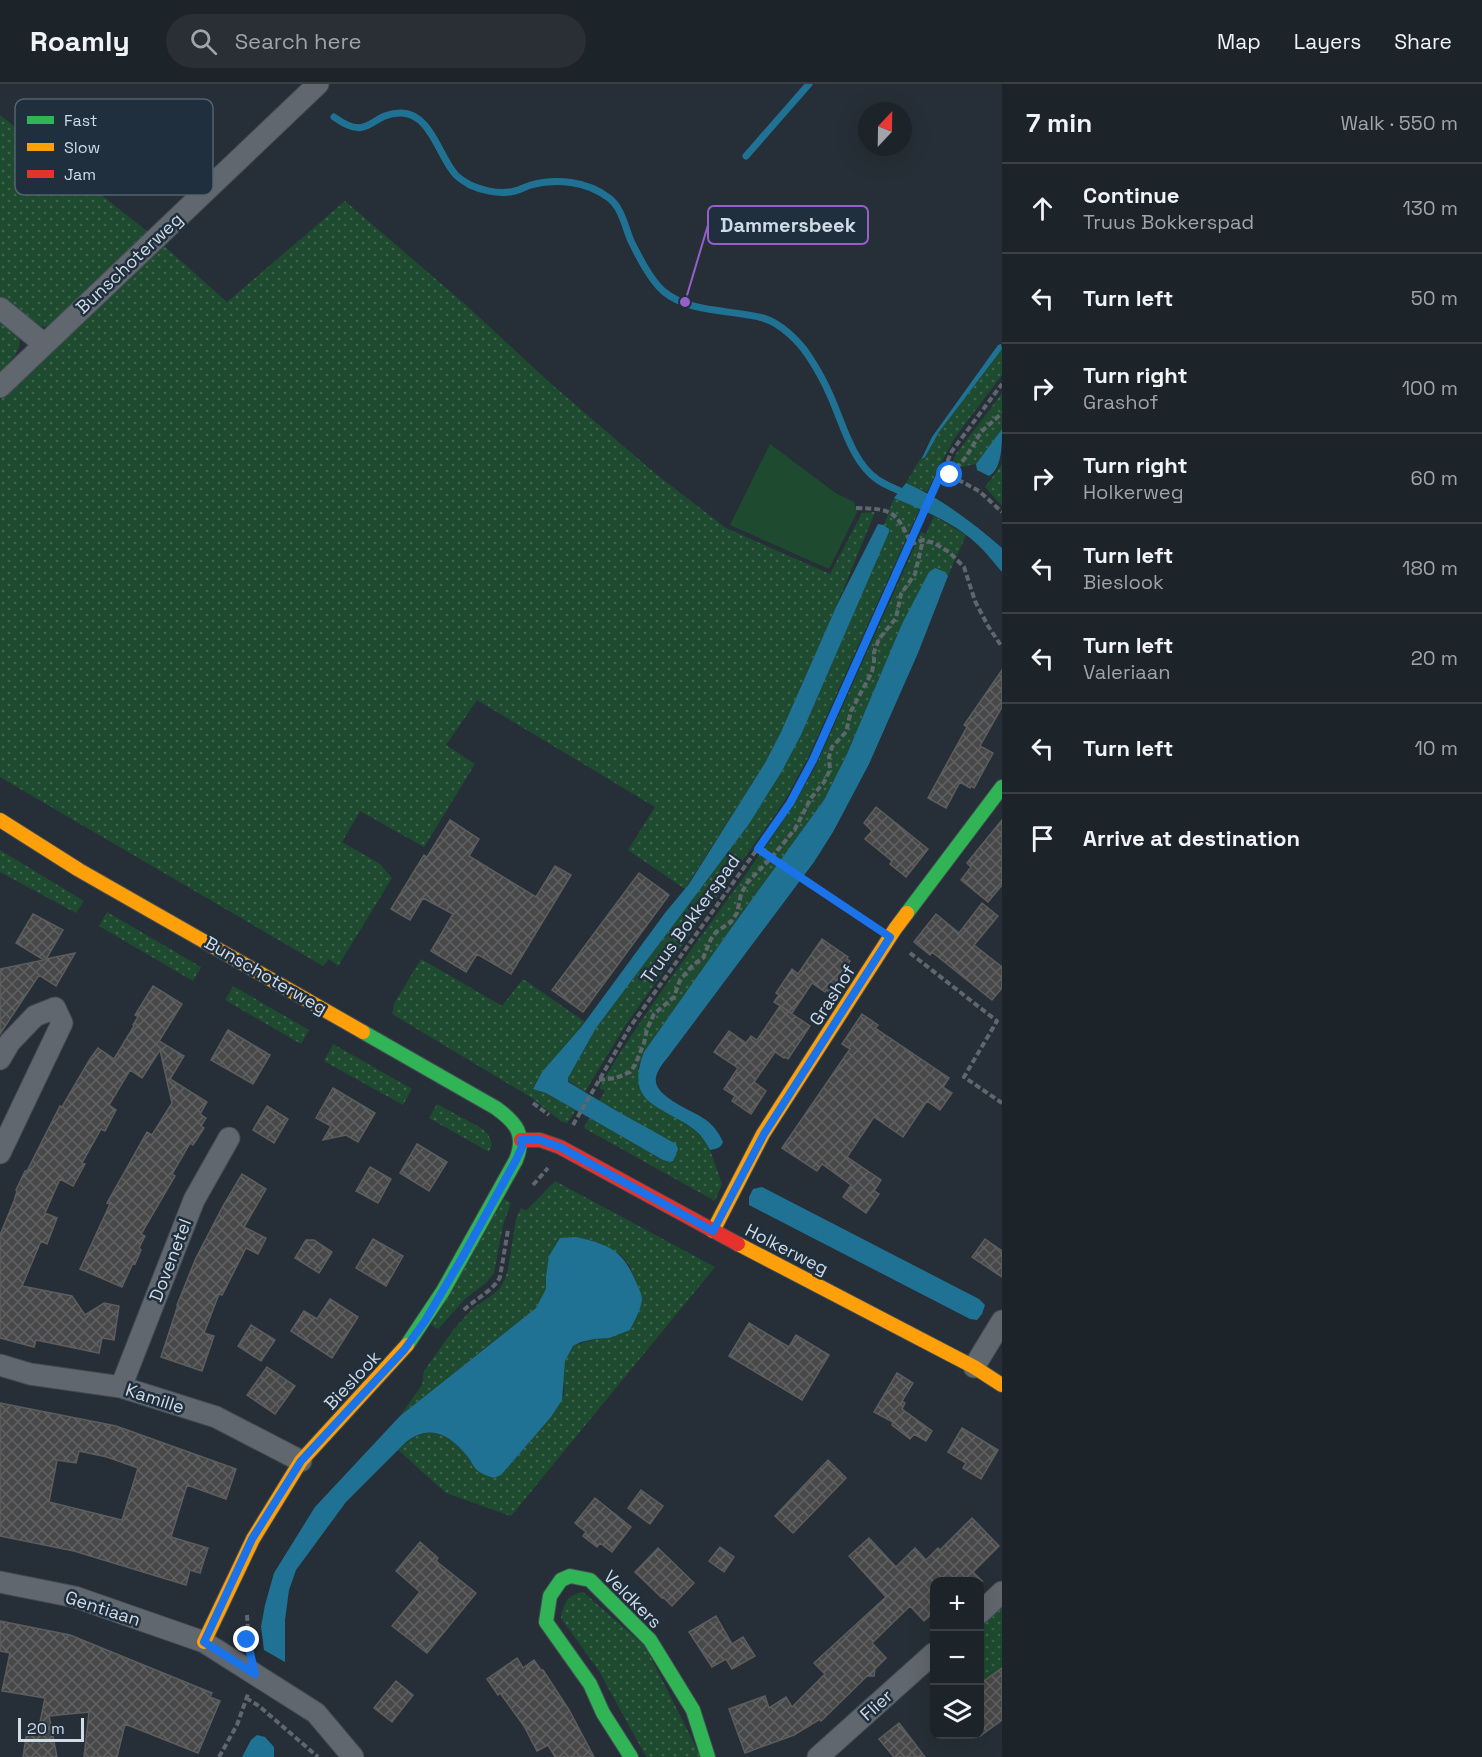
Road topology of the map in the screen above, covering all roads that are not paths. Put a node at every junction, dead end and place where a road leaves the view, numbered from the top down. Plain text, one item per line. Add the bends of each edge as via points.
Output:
1 (318, 84) edge
2 (213, 184) edge
3 (201, 195) edge
4 (0, 308) edge
5 (44, 344) junction
6 (0, 387) edge
7 (1001, 790) edge
8 (0, 820) edge
9 (0, 1059) edge
10 (229, 1138) dead end
11 (521, 1140) junction
12 (0, 1153) edge
13 (713, 1231) junction
14 (1002, 1321) edge
15 (0, 1365) edge
16 (974, 1367) junction
17 (1002, 1384) edge
18 (121, 1387) junction
19 (301, 1461) junction
20 (0, 1582) edge
21 (1002, 1592) edge
22 (984, 1609) edge
23 (204, 1642) junction
24 (930, 1657) edge
25 (353, 1757) edge
26 (632, 1757) edge
27 (708, 1757) edge
28 (818, 1757) edge

1 - 2 street, Bunschoterweg
3 - 5 street, Bunschoterweg
4 - 5 street
5 - 6 street, Bunschoterweg
7 - 13 street, Grashof via 890,937 764,1134
8 - 11 street, Bunschoterweg via 89,876 496,1108 512,1120
9 - 12 street via 35,1016 55,1008 62,1023
10 - 18 street, Dovenetel via 194,1200
11 - 13 street, Holkerweg via 540,1140 560,1147
11 - 19 street, Bieslook via 516,1160 425,1321 404,1350
13 - 16 street, Holkerweg
14 - 16 street
15 - 18 street, Kamille via 30,1374
16 - 17 street, Holkerweg
18 - 19 street, Kamille via 216,1418
19 - 23 street, Bieslook via 252,1539
20 - 23 street, Gentiaan via 75,1597
21 - 22 street
23 - 25 street, Gentiaan via 316,1713
24 - 28 street, Flier
26 - 27 street, Veldkers via 603,1713 590,1684 546,1622 550,1596 561,1580 570,1576 590,1580 650,1640 693,1710

